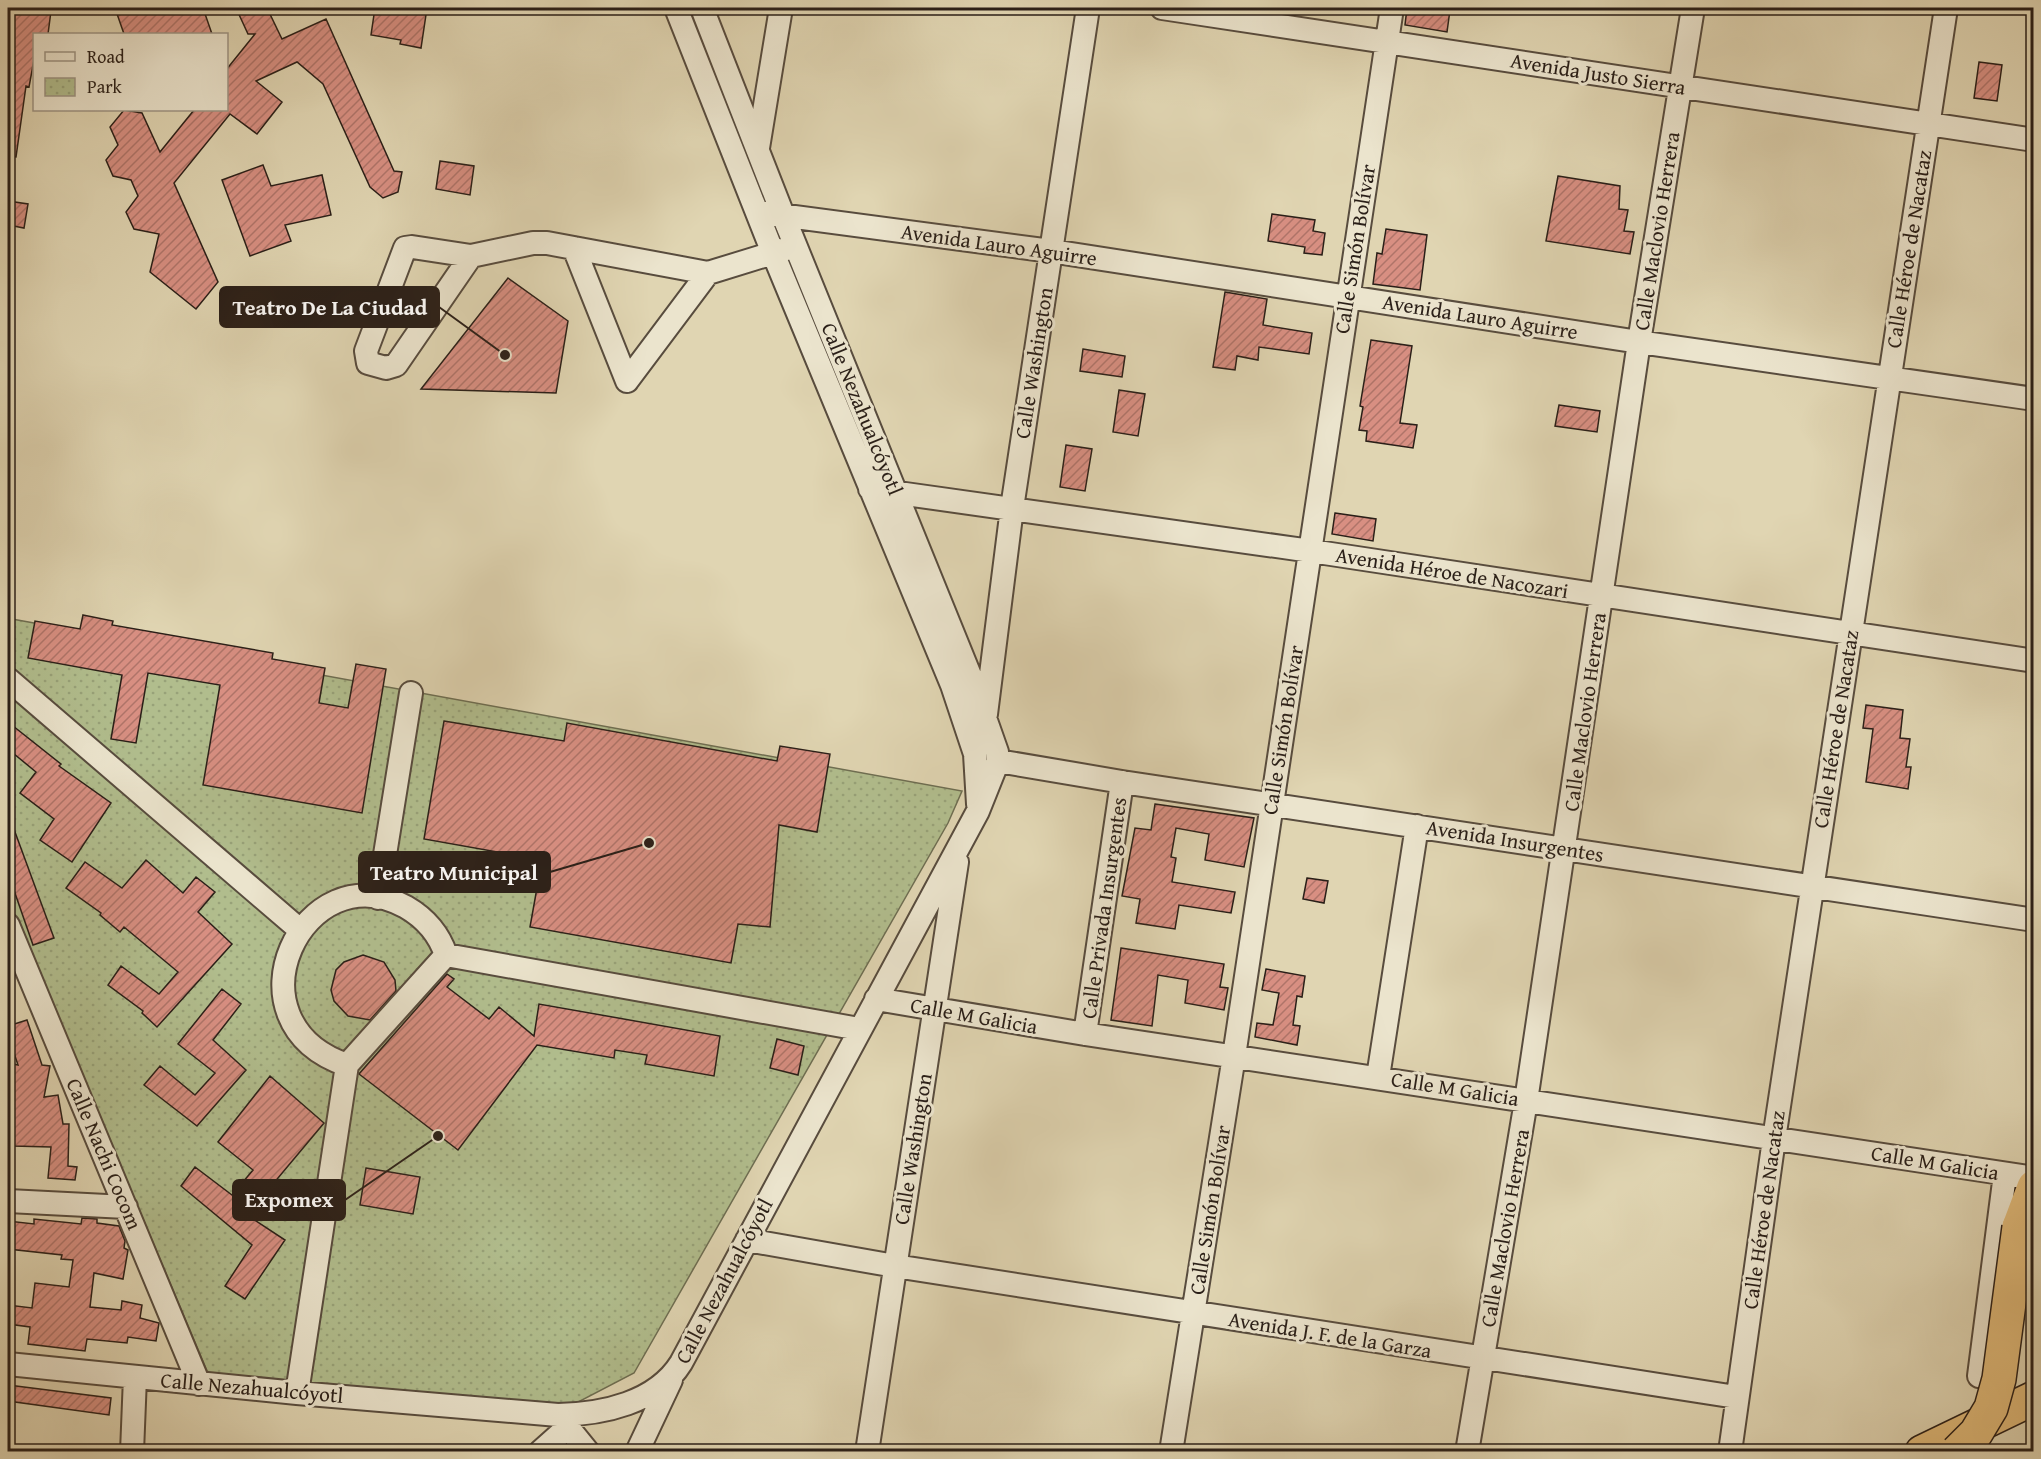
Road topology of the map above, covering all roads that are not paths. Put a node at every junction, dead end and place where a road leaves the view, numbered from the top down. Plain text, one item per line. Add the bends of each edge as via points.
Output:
1 (676, 8) edge
2 (702, 8) edge
3 (781, 8) edge
4 (1088, 8) edge
5 (1162, 8) edge
6 (1392, 8) edge
7 (1693, 8) edge
8 (1946, 8) edge
9 (1387, 42) junction
10 (1681, 87) junction
11 (1928, 124) junction
12 (2034, 140) edge
13 (758, 150) junction
14 (753, 201) junction
15 (783, 215) junction
16 (796, 246) junction
17 (574, 248) junction
18 (1051, 251) junction
19 (773, 253) junction
20 (471, 256) junction
21 (708, 273) junction
22 (1348, 296) junction
23 (1639, 342) junction
24 (1890, 378) junction
25 (2034, 399) edge
26 (870, 489) junction
27 (896, 492) junction
28 (1012, 508) junction
29 (1311, 551) junction
30 (1602, 596) junction
31 (1851, 633) junction
32 (2034, 661) edge
33 (8, 679) edge
34 (411, 693) dead end
35 (976, 722) junction
36 (998, 761) junction
37 (1122, 782) junction
38 (1271, 804) junction
39 (978, 812) junction
40 (1417, 826) junction
41 (959, 846) junction
42 (1564, 850) junction
43 (1812, 886) junction
44 (378, 898) junction
45 (2034, 920) edge
46 (8, 925) edge
47 (300, 930) junction
48 (446, 955) junction
49 (876, 999) junction
50 (934, 1009) junction
51 (860, 1029) junction
52 (1085, 1034) junction
53 (1234, 1056) junction
54 (347, 1065) junction
55 (1378, 1077) junction
56 (1526, 1101) junction
57 (1774, 1139) junction
58 (2034, 1178) edge
59 (2019, 1180) edge
60 (8, 1201) edge
61 (126, 1207) junction
62 (2028, 1224) edge
63 (747, 1240) junction
64 (895, 1266) junction
65 (1194, 1313) junction
66 (1482, 1360) junction
67 (8, 1364) edge
68 (1979, 1376) dead end
69 (135, 1377) junction
70 (672, 1378) junction
71 (199, 1384) junction
72 (297, 1393) junction
73 (1736, 1397) junction
74 (2034, 1398) edge
75 (563, 1421) junction
76 (132, 1452) edge
77 (540, 1452) edge
78 (588, 1452) edge
79 (637, 1452) edge
80 (867, 1452) edge
81 (1171, 1452) edge
82 (1467, 1452) edge
83 (1730, 1452) edge
84 (1922, 1452) edge
85 (1957, 1452) edge
86 (1981, 1452) edge

1 - 14 street, Calle Nezahualcóyotl
2 - 13 street, Calle Nezahualcóyotl
3 - 13 street
4 - 18 street, Calle Washington
5 - 9 street, Avenida Justo Sierra
6 - 9 street, Calle Simón Bolívar
7 - 10 street, Calle Maclovio Herrera
8 - 11 street, Calle Héroe de Nacataz
9 - 10 street, Avenida Justo Sierra
9 - 22 street, Calle Simón Bolívar
10 - 11 street, Avenida Justo Sierra
10 - 23 street, Calle Maclovio Herrera
11 - 12 street, Avenida Justo Sierra
11 - 24 street, Calle Héroe de Nacataz
13 - 14 street
13 - 15 street, Calle Nezahualcóyotl
14 - 15 street, Avenida Lauro Aguirre
14 - 19 street, Calle Nezahualcóyotl
15 - 16 street, Calle Nezahualcóyotl
15 - 18 street, Avenida Lauro Aguirre
16 - 19 street
16 - 27 street, Calle Nezahualcóyotl
17 - 20 street via 533,243
17 - 21 street
17 - 21 street via 627,381
18 - 22 street, Avenida Lauro Aguirre
18 - 28 street, Calle Washington
19 - 21 street
19 - 26 street, Calle Nezahualcóyotl
20 - 20 street via 412,247 402,251 366,351 368,363 386,368 396,365
22 - 23 street, Avenida Lauro Aguirre
22 - 29 street, Calle Simón Bolívar
23 - 24 street, Avenida Lauro Aguirre
23 - 30 street, Calle Maclovio Herrera
24 - 25 street, Avenida Lauro Aguirre
24 - 31 street, Calle Héroe de Nacataz
26 - 27 street, Avenida Héroe de Nacozari
26 - 35 street, Calle Nezahualcóyotl via 952,685
27 - 28 street, Avenida Héroe de Nacozari
27 - 35 street, Calle Nezahualcóyotl
28 - 29 street, Avenida Héroe de Nacozari
28 - 35 street, Calle Washington
29 - 30 street, Avenida Héroe de Nacozari
29 - 38 street, Calle Simón Bolívar
30 - 31 street, Avenida Héroe de Nacozari
30 - 42 street, Calle Maclovio Herrera
31 - 32 street, Avenida Héroe de Nacozari
31 - 43 street, Calle Héroe de Nacataz
33 - 47 street
34 - 44 street
35 - 36 street, Calle Nezahualcóyotl
35 - 39 street, Calle Nezahualcóyotl
36 - 37 street, Avenida Insurgentes
36 - 39 street, Calle Nezahualcóyotl
37 - 38 street, Avenida Insurgentes
37 - 52 street, Calle Privada Insurgentes
38 - 40 street, Avenida Insurgentes
38 - 53 street, Calle Simón Bolívar
39 - 41 street, Calle Nezahualcóyotl
40 - 42 street, Avenida Insurgentes
40 - 55 street
41 - 49 street, Calle Nezahualcóyotl
41 - 50 street, Calle Washington
42 - 43 street, Avenida Insurgentes
42 - 56 street, Calle Maclovio Herrera
43 - 45 street, Avenida Insurgentes
43 - 57 street, Calle Héroe de Nacataz
44 - 47 street via 339,902 312,917
44 - 48 street via 401,904 426,922
46 - 61 street, Calle Nachi Cocom
47 - 54 street via 282,970 289,1017 312,1047
48 - 51 street
48 - 54 street
49 - 50 street, Calle M Galicia
49 - 51 street, Calle Nezahualcóyotl
50 - 52 street, Calle M Galicia
50 - 64 street, Calle Washington
51 - 63 street, Calle Nezahualcóyotl
52 - 53 street, Calle M Galicia
53 - 55 street, Calle M Galicia
53 - 65 street, Calle Simón Bolívar
54 - 72 street
55 - 56 street, Calle M Galicia
56 - 57 street, Calle M Galicia
56 - 66 street, Calle Maclovio Herrera
57 - 59 street, Calle M Galicia
57 - 73 street, Calle Héroe de Nacataz
58 - 59 street, Calle M Galicia
59 - 62 highway
59 - 68 street
60 - 61 street
61 - 71 street, Calle Nachi Cocom
62 - 85 highway, bridge via 1991,1408 1976,1433
62 - 86 highway via 2013,1391 1996,1434
63 - 64 street, Avenida J. F. de la Garza
63 - 70 street, Calle Nezahualcóyotl
64 - 65 street, Avenida J. F. de la Garza
64 - 80 street, Calle Washington
65 - 66 street, Avenida J. F. de la Garza
65 - 81 street, Calle Simón Bolívar
66 - 73 street, Avenida J. F. de la Garza
66 - 82 street, Calle Maclovio Herrera
67 - 69 street, Calle Nezahualcóyotl
69 - 71 street, Calle Nezahualcóyotl
69 - 76 street
70 - 75 street, Calle Nezahualcóyotl via 628,1403
70 - 79 street
71 - 72 street, Calle Nezahualcóyotl
72 - 75 street, Calle Nezahualcóyotl
73 - 83 street, Calle Héroe de Nacataz
74 - 84 highway
75 - 77 street
75 - 78 street

